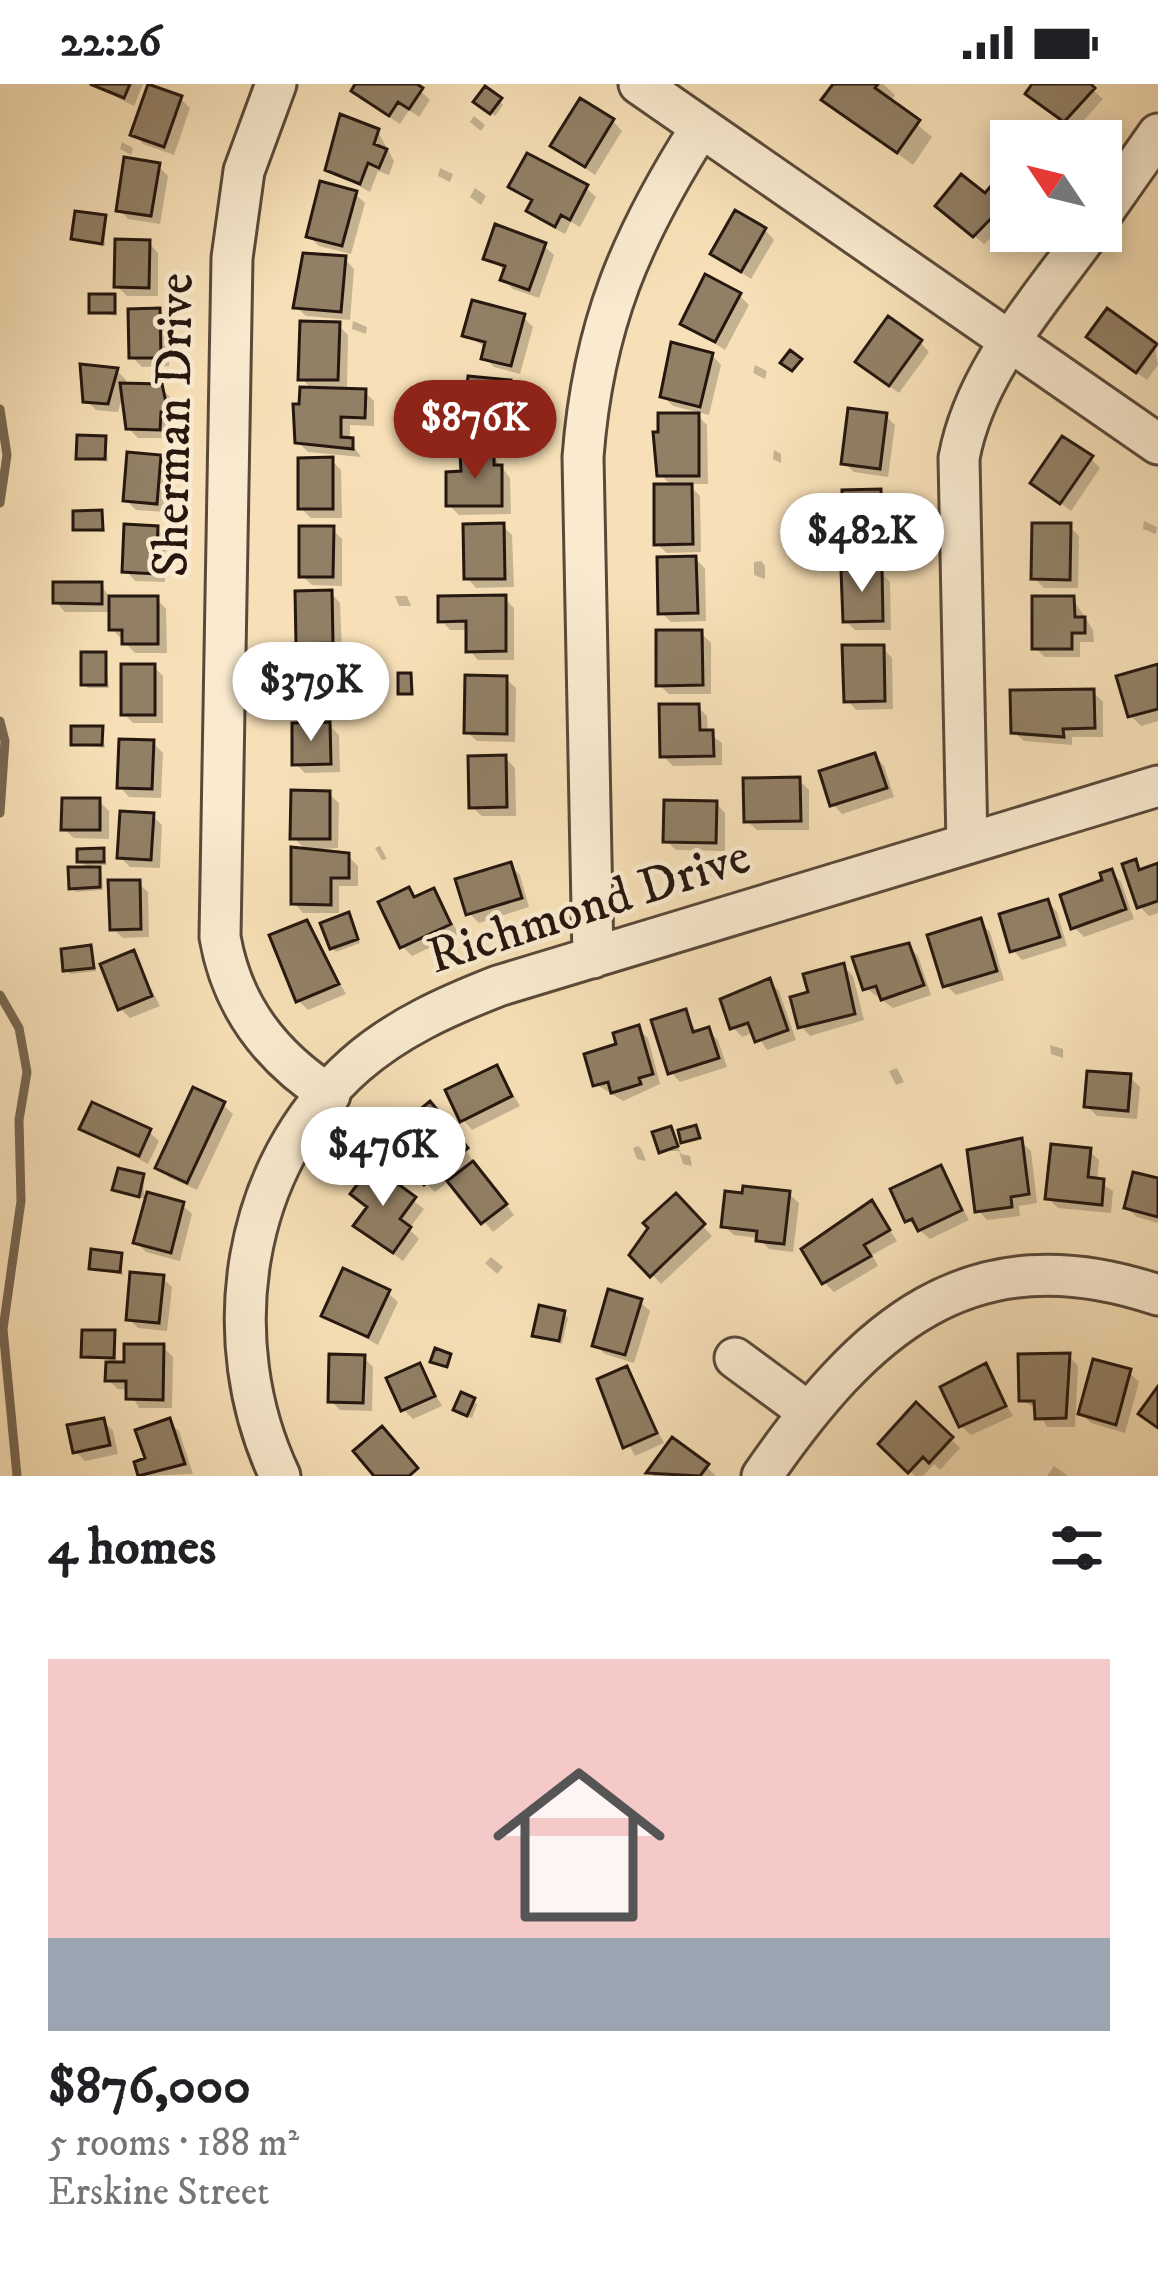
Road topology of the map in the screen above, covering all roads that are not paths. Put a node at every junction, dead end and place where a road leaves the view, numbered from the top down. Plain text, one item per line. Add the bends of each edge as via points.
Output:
1 (276, 84) edge
2 (639, 84) edge
3 (701, 127) junction
4 (1158, 134) edge
5 (1122, 185) edge
6 (1075, 252) edge
7 (1012, 342) junction
8 (1158, 443) edge
9 (1158, 786) edge
10 (967, 844) junction
11 (593, 958) junction
12 (330, 1094) junction
13 (1158, 1295) edge
14 (735, 1358) dead end
15 (807, 1411) junction
16 (280, 1476) edge
17 (762, 1476) edge

1 - 12 street, Sherman Drive via 244,171 232,258 220,938 249,1020
2 - 3 street
3 - 7 street
3 - 11 street via 624,260 587,401
4 - 5 street
6 - 7 street
7 - 8 street
7 - 10 street via 974,401 959,458
9 - 10 street, Richmond Drive
10 - 11 street, Richmond Drive
11 - 12 street, Richmond Drive via 419,1019
12 - 16 street, Richmond Drive via 277,1173 248,1262 245,1357
13 - 15 street via 1075,1276 979,1286 884,1332
14 - 15 street
15 - 17 street

